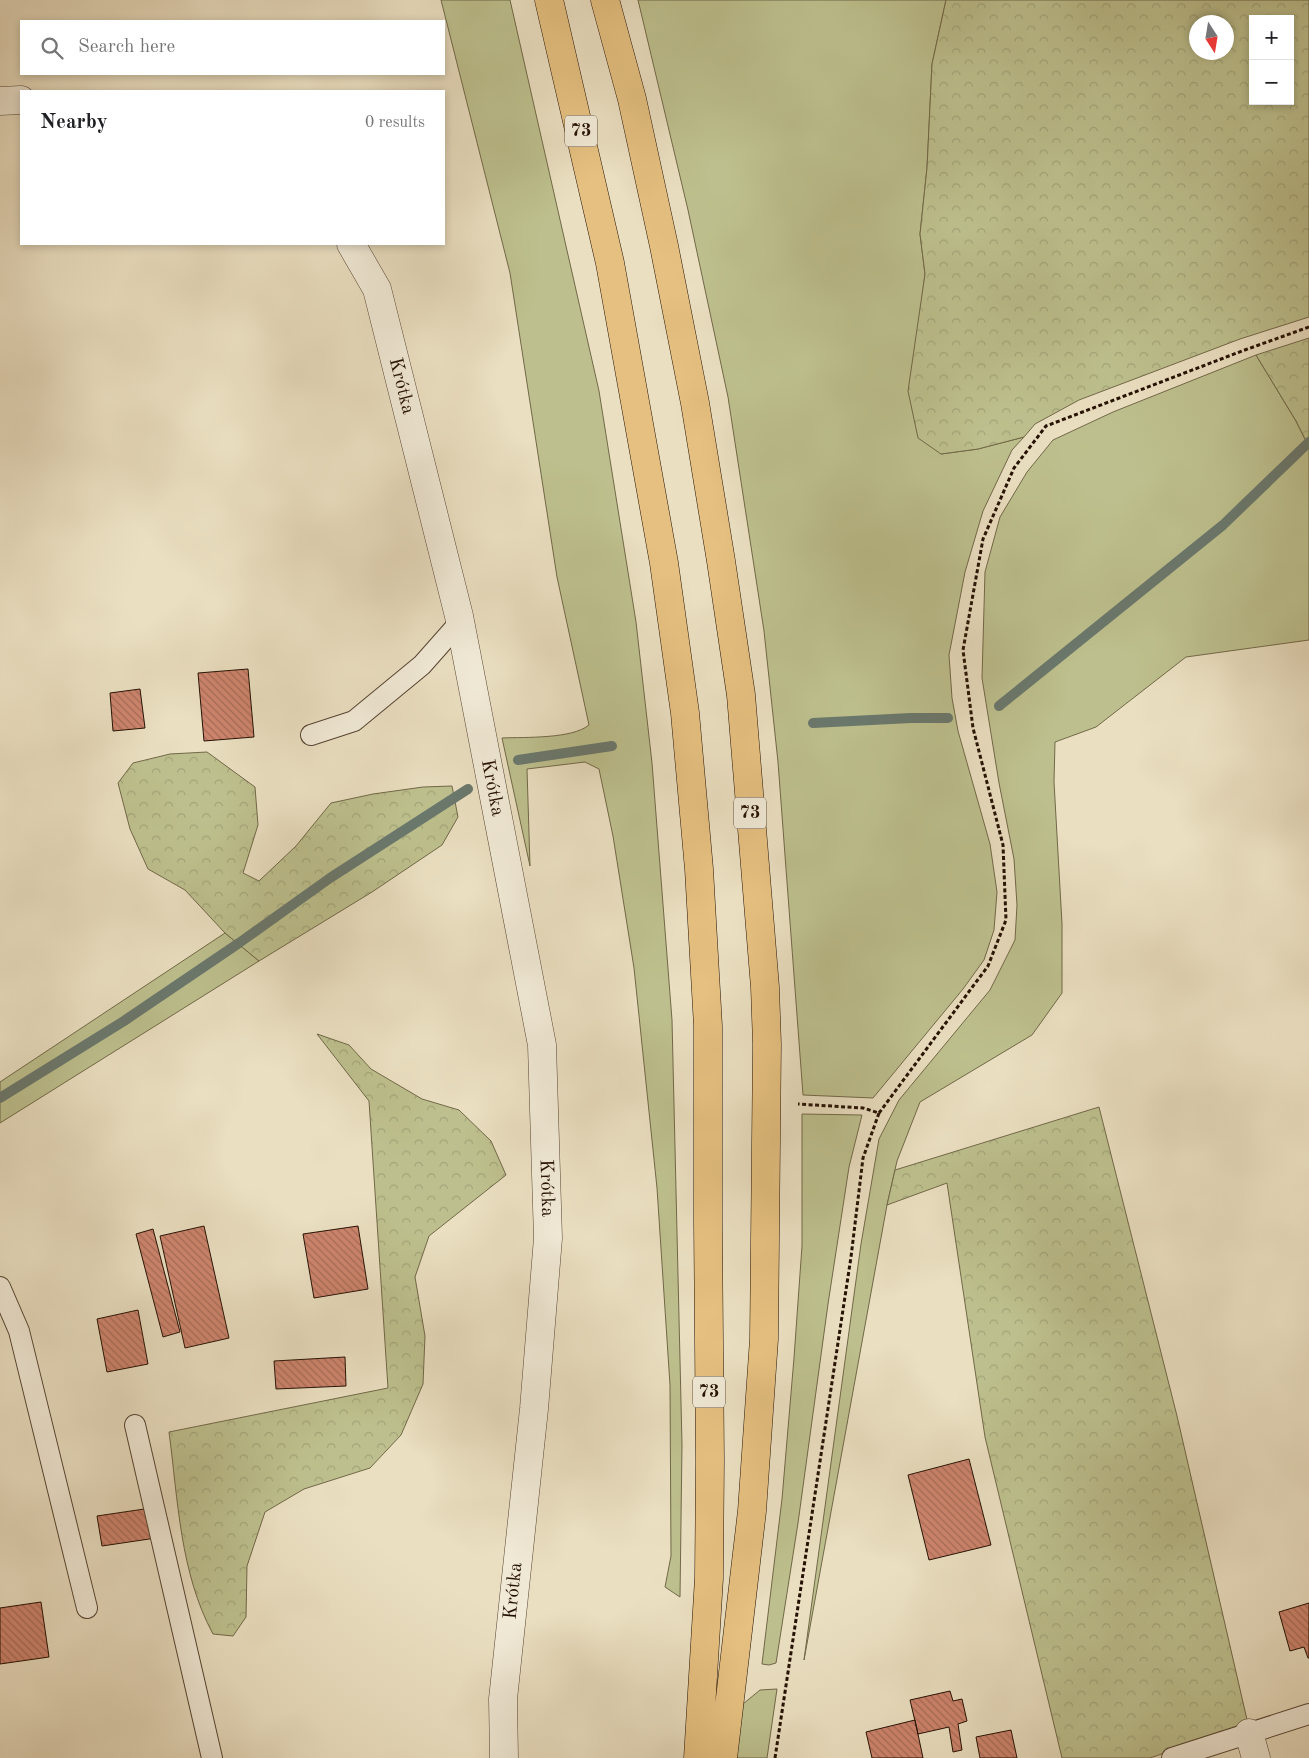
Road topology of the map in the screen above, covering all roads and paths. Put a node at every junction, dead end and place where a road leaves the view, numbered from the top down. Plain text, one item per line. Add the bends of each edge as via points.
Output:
1 (549, 0) edge
2 (605, 0) edge
3 (20, 100) edge
4 (0, 101) edge
5 (351, 245) edge
6 (1309, 328) edge
7 (460, 622) junction
8 (312, 735) dead end
9 (879, 1113) dead end
10 (0, 1287) edge
11 (135, 1426) dead end
12 (87, 1608) dead end
13 (788, 1673) dead end
14 (1309, 1714) edge
15 (1253, 1745) edge
16 (212, 1758) edge
17 (504, 1758) edge
18 (698, 1758) edge
19 (722, 1758) edge
20 (775, 1758) edge
21 (1172, 1758) edge

1 - 18 main road, 73 via 610,263 664,563 685,713 699,869 708,1026 710,1460 709,1578
2 - 19 main road, 73 via 632,99 664,246 695,403 721,561 741,695 765,987 764,1339 752,1511
3 - 4 street
5 - 7 street, Krótka via 377,289
6 - 9 path via 1046,426 1014,468 983,539 963,650 973,728 1003,845 1006,920 988,966
7 - 8 lane via 422,665 354,722
7 - 17 street, Krótka via 542,1045 548,1238 534,1409 502,1699
10 - 12 lane via 19,1331
11 - 16 lane
13 - 20 path
14 - 15 lane
15 - 21 lane

